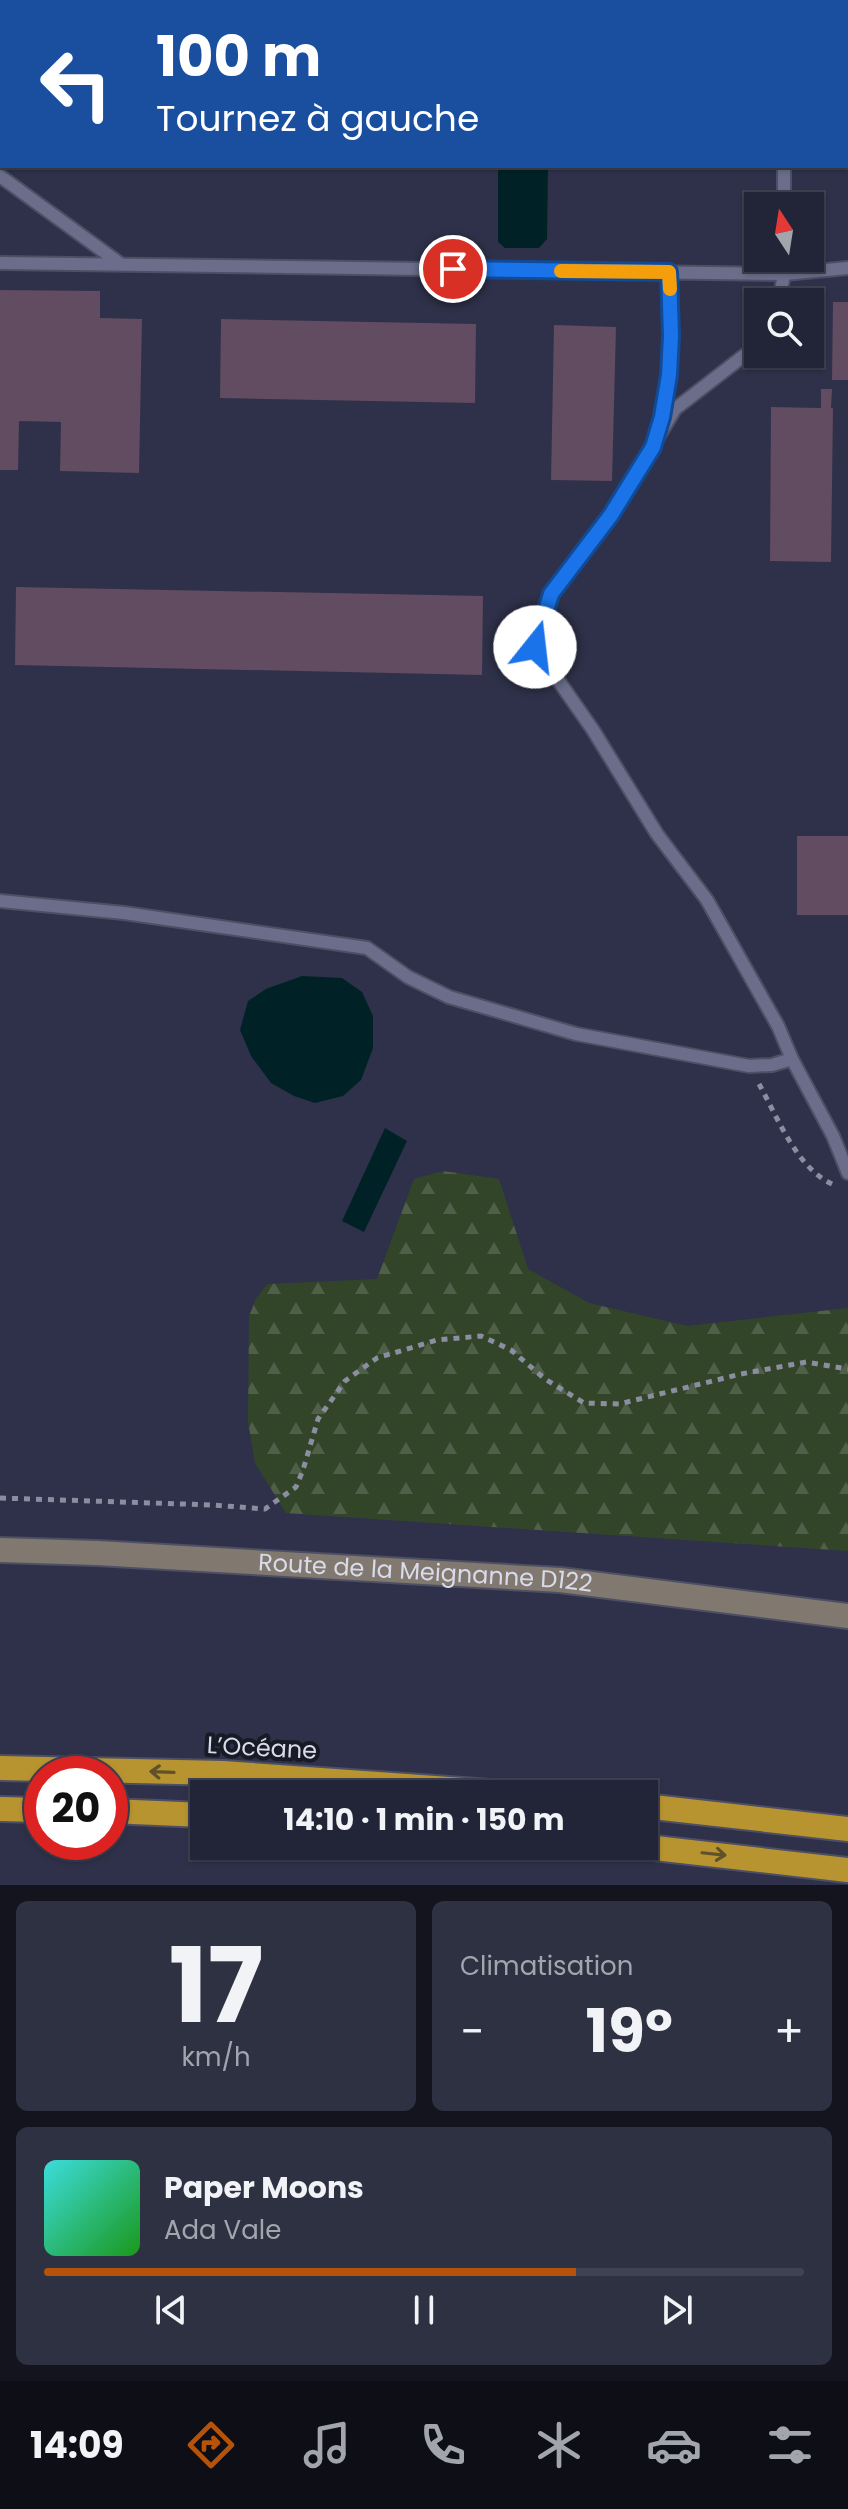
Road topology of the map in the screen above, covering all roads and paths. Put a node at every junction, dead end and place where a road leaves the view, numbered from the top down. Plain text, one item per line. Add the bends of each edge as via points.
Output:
1 (784, 168) edge
2 (0, 176) edge
3 (784, 192) edge
4 (0, 263) edge
5 (122, 265) junction
6 (848, 268) edge
7 (669, 272) junction
8 (784, 274) junction
9 (782, 288) edge
10 (744, 356) edge
11 (652, 449) junction
12 (0, 901) edge
13 (792, 1059) junction
14 (749, 1066) junction
15 (848, 1173) edge
16 (837, 1186) dead end
17 (848, 1369) edge
18 (0, 1498) edge
19 (0, 1550) edge
20 (848, 1616) edge
21 (0, 1768) edge
22 (322, 1780) edge
23 (658, 1808) edge
24 (0, 1809) edge
25 (24, 1810) edge
26 (128, 1812) edge
27 (190, 1814) edge
28 (848, 1829) edge
29 (658, 1848) edge
30 (848, 1870) edge

1 - 3 lane
2 - 5 lane
4 - 5 lane
5 - 7 lane
6 - 8 lane
7 - 8 lane
7 - 11 lane via 669,375
8 - 9 lane
10 - 11 lane via 675,409
11 - 13 lane via 611,515 551,594 535,647 657,834 707,900
12 - 14 lane via 367,948 449,997 576,1034
13 - 14 lane
13 - 15 lane
14 - 16 path via 799,1155 815,1174
17 - 18 path via 806,1362 619,1404 584,1403 511,1350 481,1336 437,1340 377,1358 345,1381 318,1419 296,1487 265,1509
19 - 20 street, Route de la Meignanne D122 via 560,1580
22 -> 21 highway, L’Océane
23 - 28 highway
24 - 25 highway
26 - 27 highway
29 -> 30 highway

